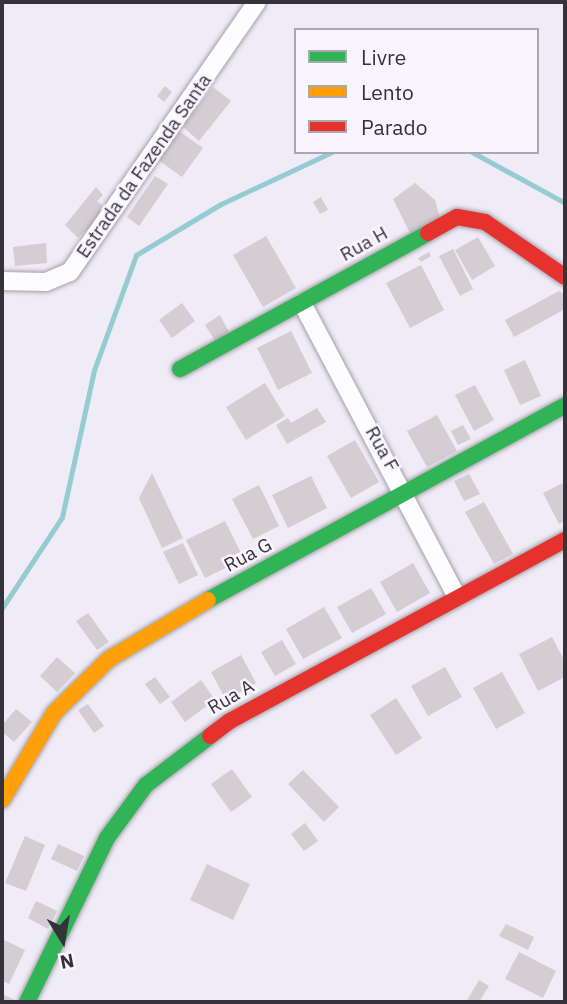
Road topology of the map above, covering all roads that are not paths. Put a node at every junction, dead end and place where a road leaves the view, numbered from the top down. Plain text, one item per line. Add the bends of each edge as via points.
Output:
1 (257, 2) edge
2 (565, 277) edge
3 (2, 281) edge
4 (302, 303) junction
5 (180, 369) dead end
6 (565, 405) edge
7 (406, 493) junction
8 (565, 540) edge
9 (457, 597) junction
10 (2, 800) edge
11 (27, 1002) edge

1 - 3 street, Estrada da Fazenda Santa via 70,272 46,282
2 - 4 street, Rua H via 485,222 457,217
4 - 5 street, Rua H
4 - 7 street, Rua F
6 - 7 street, Rua G
7 - 9 street, Rua F
7 - 10 street, Rua G via 108,659 54,713
8 - 9 street, Rua A
9 - 11 street, Rua A via 230,721 146,785 107,838

